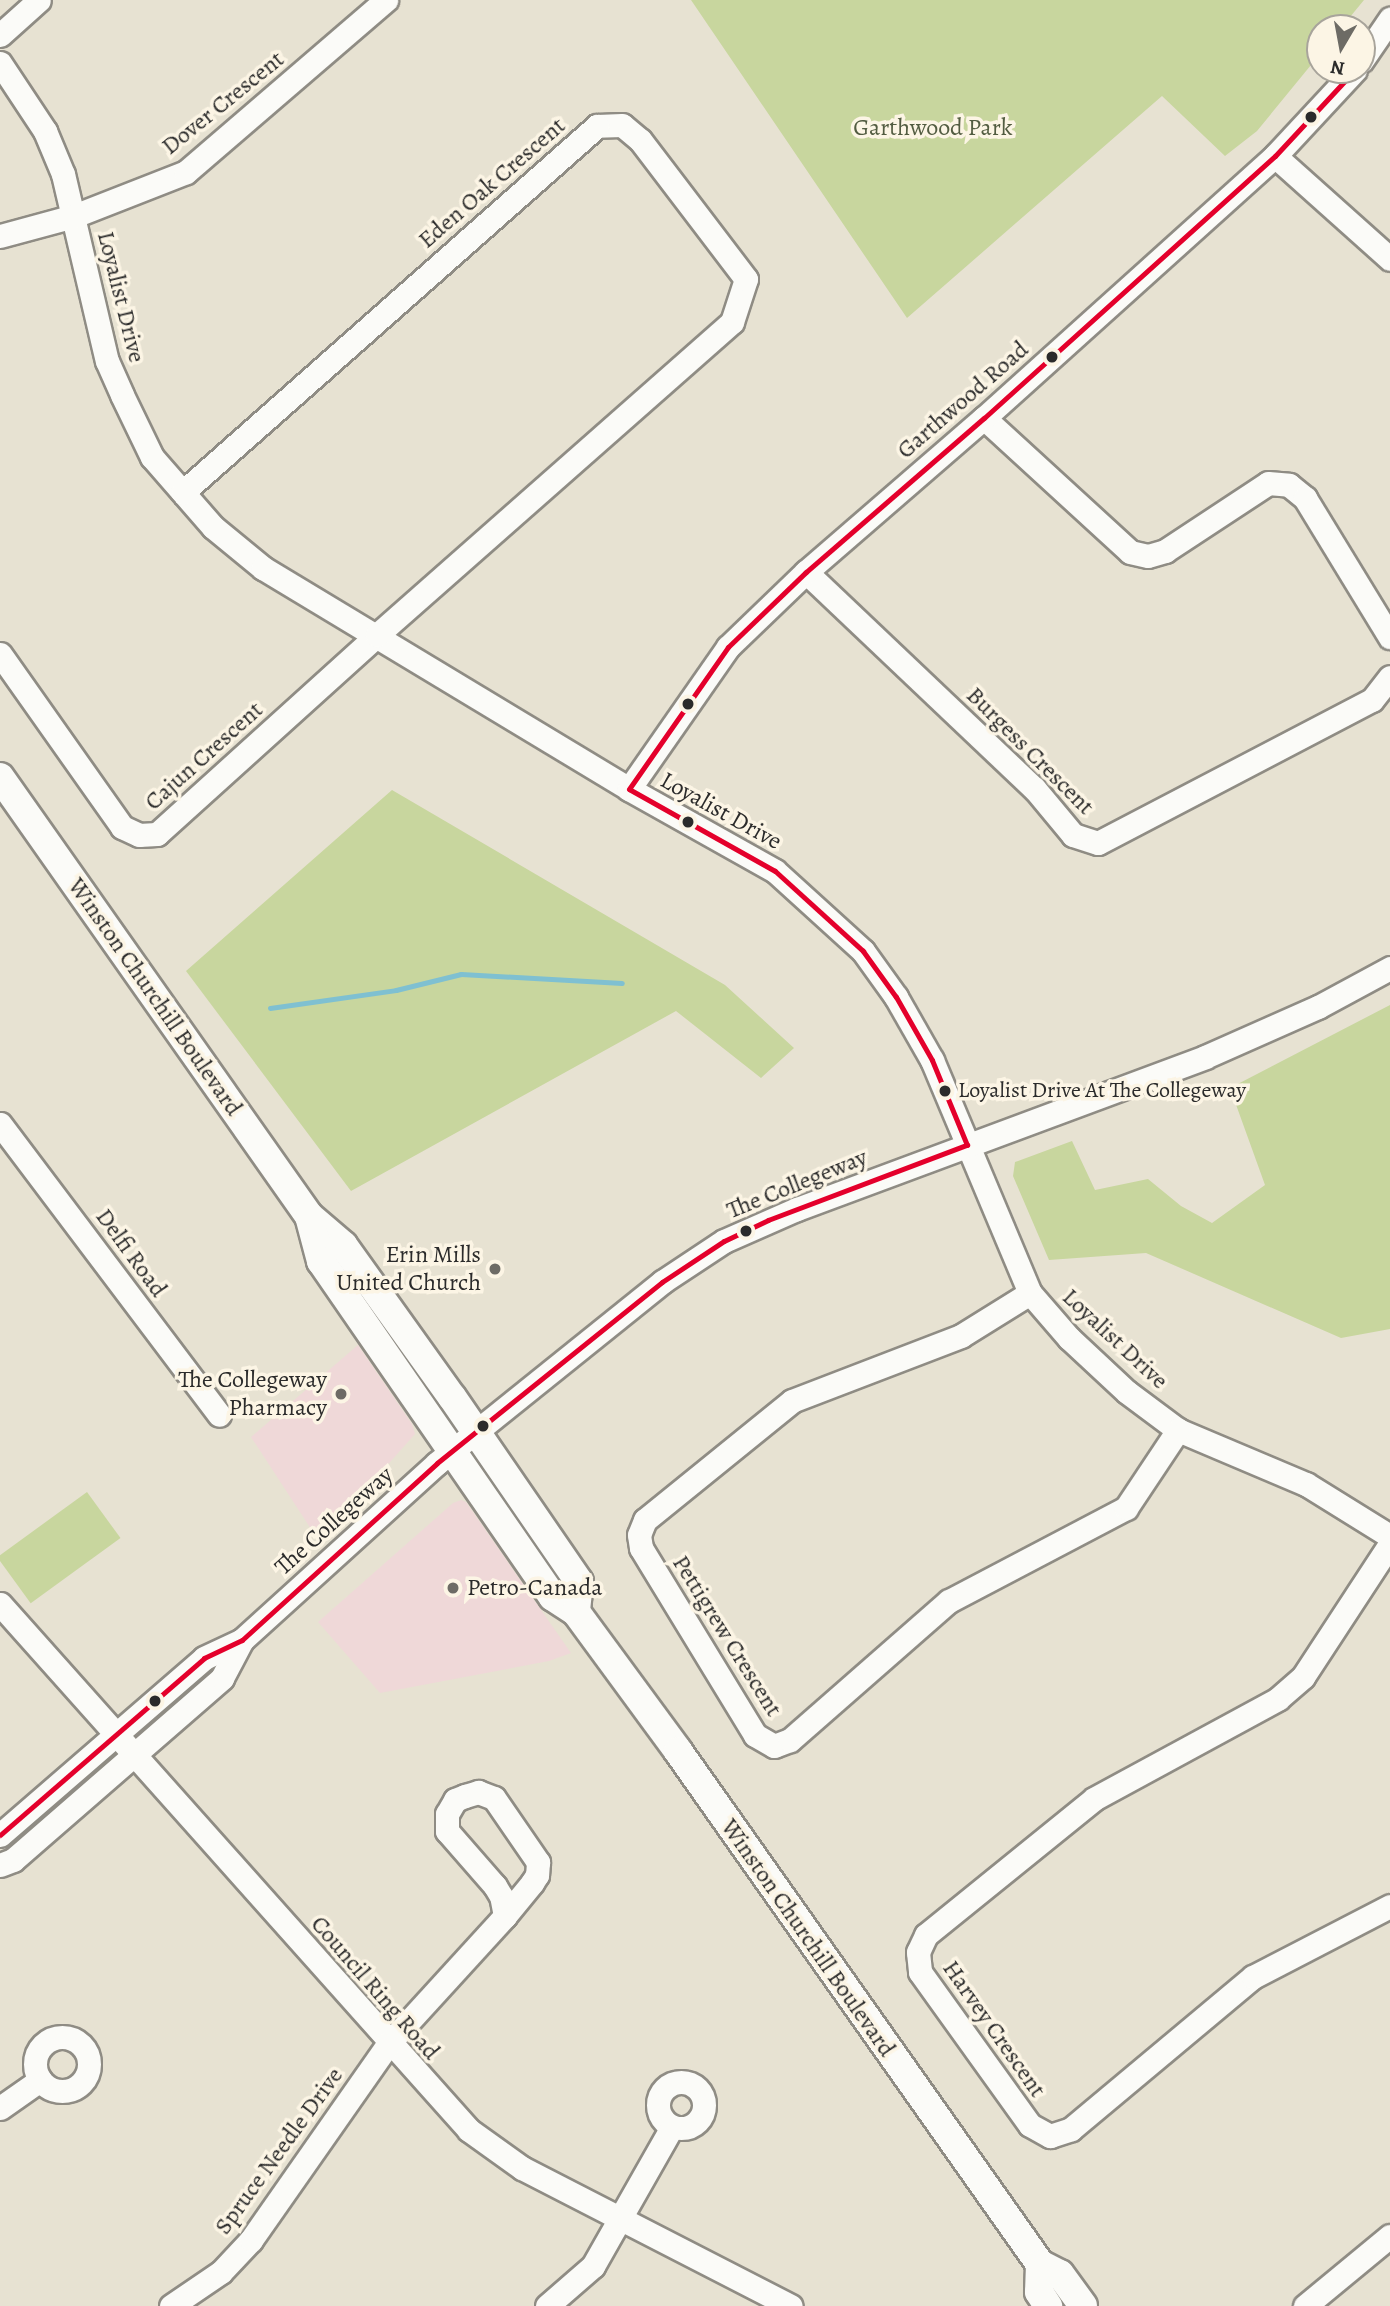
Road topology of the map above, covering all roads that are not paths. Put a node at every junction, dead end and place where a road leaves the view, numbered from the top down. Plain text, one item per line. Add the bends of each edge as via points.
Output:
1 (39, 0) edge
2 (386, 0) edge
3 (1390, 19) edge
4 (0, 35) edge
5 (1376, 40) edge
6 (0, 63) edge
7 (1342, 84) edge
8 (1275, 156) junction
9 (74, 216) junction
10 (0, 236) edge
11 (1390, 259) edge
12 (984, 418) junction
13 (183, 492) junction
14 (806, 572) junction
15 (377, 635) junction
16 (1390, 637) edge
17 (0, 654) edge
18 (1390, 677) edge
19 (0, 777) edge
20 (629, 789) junction
21 (1390, 968) edge
22 (0, 1124) edge
23 (967, 1145) junction
24 (309, 1216) junction
25 (1030, 1293) junction
26 (219, 1415) dead end
27 (1178, 1430) junction
28 (476, 1433) junction
29 (452, 1452) junction
30 (1390, 1536) edge
31 (1390, 1544) edge
32 (0, 1604) edge
33 (576, 1612) junction
34 (242, 1640) junction
35 (116, 1734) junction
36 (134, 1755) junction
37 (0, 1835) edge
38 (0, 1865) edge
39 (1390, 1906) edge
40 (505, 1916) junction
41 (389, 2043) junction
42 (40, 2080) dead end
43 (0, 2108) edge
44 (672, 2127) dead end
45 (620, 2219) junction
46 (1390, 2236) edge
47 (1040, 2263) junction
48 (171, 2306) edge
49 (547, 2306) edge
50 (791, 2306) edge
51 (1048, 2306) edge
52 (1083, 2306) edge
53 (1305, 2306) edge

1 - 4 street
2 - 9 street, Dover Crescent via 186,172
3 - 5 street
6 - 9 street, Loyalist Drive via 45,131 64,174
7 - 8 street, Garthwood Road
8 - 11 street
8 - 12 street, Garthwood Road
9 - 10 street
9 - 13 street, Loyalist Drive via 107,360 152,457
12 - 14 street, Garthwood Road
12 - 16 street via 1130,552 1148,555 1165,551 1268,483 1289,485 1305,498
13 - 15 street, Loyalist Drive via 213,527 263,568
13 - 15 street, Eden Oak Crescent via 579,141 597,126 622,125 640,140 746,279 732,322
14 - 18 street, Burgess Crescent via 1034,788 1073,835 1098,843 1372,699
14 - 20 street, Garthwood Road via 728,647
15 - 17 street, Cajun Crescent via 157,834 139,835 122,827
15 - 20 street, Loyalist Drive
19 - 24 main road, Winston Churchill Boulevard
20 - 23 street, Loyalist Drive via 775,871 863,951 932,1060
21 - 23 street, The Collegeway via 1318,1007 1205,1057
22 - 26 street, Delfi Road
23 - 25 street, Loyalist Drive
23 - 28 street, The Collegeway via 724,1241 662,1282
24 - 28 main road, Winston Churchill Boulevard via 343,1245
24 - 29 main road, Winston Churchill Boulevard via 321,1261
25 - 27 street, Loyalist Drive via 1069,1338
25 - 27 street, Pettigrew Crescent via 961,1336 792,1401 645,1520 639,1535 641,1548 755,1735 774,1746 790,1740 949,1601 1126,1508
27 - 30 street, Loyalist Drive via 1306,1484
28 - 29 street, The Collegeway
28 - 33 main road, Winston Churchill Boulevard via 579,1582
29 - 33 main road, Winston Churchill Boulevard via 553,1597
29 - 34 street, The Collegeway
31 - 39 street, Harvey Crescent via 1303,1677 1278,1699 1094,1798 926,1935 918,1952 920,1972 1030,2125 1050,2136 1071,2129 1253,1978
32 - 35 street, Council Ring Road
33 - 47 main road, Winston Churchill Boulevard
34 - 35 street, The Collegeway via 204,1658
34 - 36 street, The Collegeway via 222,1678
35 - 36 street, Council Ring Road
35 - 37 street, The Collegeway
36 - 38 street, The Collegeway via 13,1860
36 - 41 street, Council Ring Road
40 - 40 street, Spruce Needle Drive via 532,1884 538,1862 494,1798 478,1792 454,1800 447,1814 447,1831 495,1886
40 - 41 street, Spruce Needle Drive
41 - 45 street, Council Ring Road via 445,2107 494,2151
41 - 48 street, Spruce Needle Drive via 251,2240 221,2272
42 - 43 street
44 - 45 street
45 - 49 street via 593,2266
45 - 50 street, Council Ring Road
46 - 53 street
47 - 51 main road via 1039,2292
47 - 52 main road, Winston Churchill Boulevard via 1060,2274

